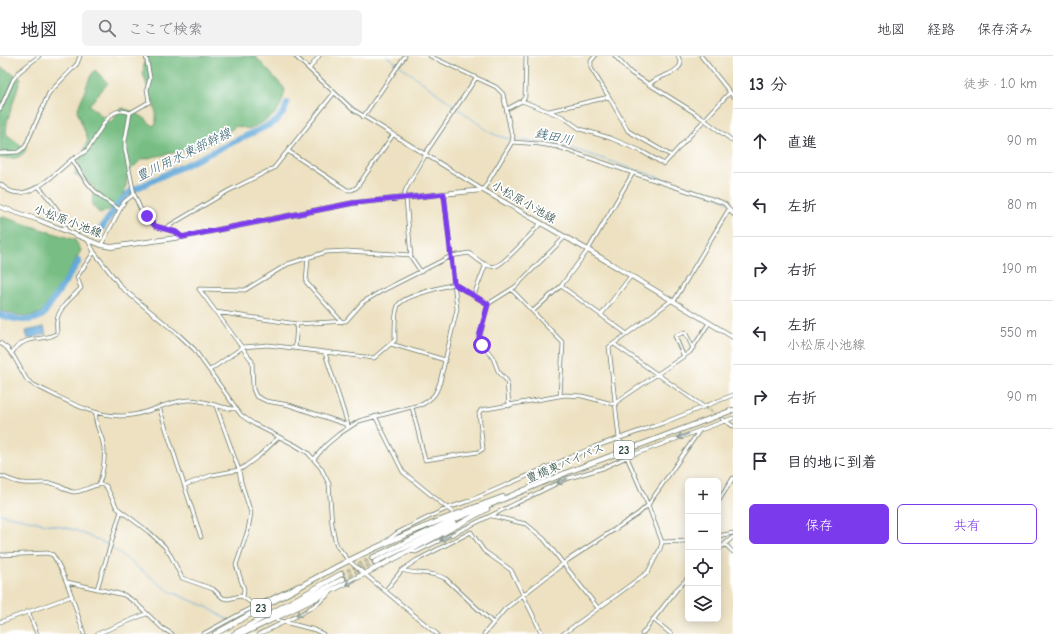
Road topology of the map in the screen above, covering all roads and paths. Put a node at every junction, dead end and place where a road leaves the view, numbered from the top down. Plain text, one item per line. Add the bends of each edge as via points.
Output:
1 (39, 56) edge
2 (80, 56) edge
3 (146, 56) edge
4 (295, 56) edge
5 (319, 56) edge
6 (405, 56) edge
7 (430, 56) edge
8 (526, 56) edge
9 (595, 56) edge
10 (615, 56) edge
11 (678, 56) edge
12 (701, 56) edge
13 (309, 69) junction
14 (476, 78) junction
15 (649, 85) junction
16 (730, 92) junction
17 (334, 93) junction
18 (733, 96) edge
19 (610, 97) junction
20 (522, 101) junction
21 (0, 109) edge
22 (507, 109) junction
23 (549, 111) junction
24 (130, 113) junction
25 (363, 117) junction
26 (703, 120) junction
27 (393, 135) junction
28 (733, 141) edge
29 (512, 142) junction
30 (288, 151) junction
31 (0, 153) edge
32 (425, 154) junction
33 (672, 156) junction
34 (72, 159) junction
35 (633, 173) junction
36 (0, 184) edge
37 (39, 187) junction
38 (484, 190) junction
39 (134, 194) junction
40 (444, 194) junction
41 (404, 198) junction
42 (0, 207) edge
43 (119, 209) junction
44 (729, 209) junction
45 (733, 214) edge
46 (541, 223) junction
47 (166, 229) junction
48 (66, 230) junction
49 (182, 237) junction
50 (565, 237) junction
51 (88, 240) junction
52 (101, 245) junction
53 (588, 250) junction
54 (94, 252) junction
55 (411, 255) junction
56 (451, 256) junction
57 (308, 257) junction
58 (486, 264) junction
59 (420, 272) junction
60 (631, 276) junction
61 (454, 284) junction
62 (561, 286) junction
63 (512, 290) junction
64 (474, 294) junction
65 (673, 300) junction
66 (488, 304) junction
67 (534, 311) junction
68 (216, 312) junction
69 (601, 315) junction
70 (342, 322) junction
71 (709, 323) junction
72 (297, 324) junction
73 (627, 334) junction
74 (733, 337) edge
75 (0, 343) edge
76 (391, 344) junction
77 (614, 344) junction
78 (243, 347) junction
79 (693, 348) junction
80 (295, 349) junction
81 (325, 353) junction
82 (11, 354) junction
83 (684, 357) junction
84 (445, 360) junction
85 (210, 370) junction
86 (657, 375) junction
87 (733, 390) edge
88 (560, 396) junction
89 (731, 396) edge
90 (615, 403) junction
91 (216, 406) junction
92 (509, 406) junction
93 (159, 407) junction
94 (412, 407) junction
95 (705, 407) junction
96 (236, 409) junction
97 (733, 410) edge
98 (96, 413) junction
99 (375, 416) junction
100 (733, 418) edge
101 (724, 420) junction
102 (733, 426) edge
103 (348, 427) junction
104 (700, 430) junction
105 (279, 437) junction
106 (620, 440) junction
107 (626, 456) junction
108 (314, 459) junction
109 (239, 470) junction
110 (0, 476) edge
111 (733, 478) edge
112 (544, 482) junction
113 (99, 484) junction
114 (185, 485) junction
115 (517, 494) junction
116 (721, 497) edge
117 (648, 505) junction
118 (490, 507) junction
119 (448, 508) junction
120 (121, 511) junction
121 (452, 512) dead end
122 (492, 516) junction
123 (733, 533) edge
124 (721, 535) edge
125 (202, 537) dead end
126 (733, 537) edge
127 (685, 541) edge
128 (662, 542) junction
129 (725, 544) junction
130 (381, 546) junction
131 (721, 547) edge
132 (410, 551) junction
133 (733, 552) edge
134 (0, 555) edge
135 (372, 558) tunnel mouth
136 (349, 561) junction
137 (375, 562) tunnel mouth
138 (564, 563) junction
139 (402, 570) junction
140 (365, 574) junction
141 (342, 576) tunnel mouth
142 (685, 581) edge
143 (67, 582) junction
144 (97, 589) junction
145 (333, 591) junction
146 (385, 591) junction
147 (523, 595) junction
148 (72, 596) junction
149 (243, 597) junction
150 (254, 605) tunnel mouth
151 (598, 608) junction
152 (28, 611) junction
153 (146, 614) junction
154 (653, 619) junction
155 (277, 620) dead end
156 (0, 622) edge
157 (283, 622) junction
158 (493, 622) junction
159 (215, 631) edge
160 (314, 632) edge
161 (435, 633) edge
162 (37, 634) edge
163 (84, 634) edge
164 (97, 634) edge
165 (172, 634) edge
166 (203, 634) edge
167 (237, 634) edge
168 (259, 634) edge
169 (323, 634) edge
170 (484, 634) edge
171 (542, 634) edge
172 (564, 634) edge
173 (642, 634) edge
174 (670, 634) edge

1 - 21 street via 13,80
2 - 31 street via 77,64 50,93 25,147 18,152
3 - 24 street via 150,78 147,89 149,102
4 - 13 street
5 - 13 street
6 - 25 street
7 - 14 street
8 - 20 street via 526,94
9 - 19 street via 591,62 592,68
10 - 15 street via 631,73
11 - 15 street via 681,64 678,69
12 - 16 street
13 - 17 street
14 - 22 street via 502,91
14 - 32 street
15 - 26 street
16 - 18 street
16 - 26 street
17 - 25 street
17 - 30 street
19 - 23 street
19 - 33 street via 628,131
20 - 22 street
20 - 23 street
22 - 29 street
23 - 33 street via 580,129 610,138 664,164
24 - 34 street via 123,111 109,117 87,150
24 - 39 street via 125,149
25 - 27 street
26 - 28 street
26 - 33 street
27 - 30 street via 357,188 352,190 347,190
27 - 32 street
29 - 35 street via 558,147
29 - 38 street
30 - 47 street via 274,168 228,191
32 - 38 street
32 - 41 street via 406,189
34 - 37 street
34 - 43 street via 85,181 101,198
35 - 44 street via 721,202
35 - 53 street
36 - 37 street via 19,193
37 - 48 street via 59,212
38 - 40 main road, 小松原小池線
38 - 46 main road, 小松原小池線
39 - 43 street
39 - 47 street via 141,210 155,226
40 - 41 main road, 小松原小池線
40 - 56 street
41 - 49 main road, 小松原小池線 via 353,203
41 - 55 street
42 - 48 main road, 小松原小池線
43 - 52 street
44 - 45 street
44 - 65 street
46 - 50 main road, 小松原小池線
46 - 58 street via 503,262 496,266
47 - 49 street
48 - 51 main road, 小松原小池線
49 - 52 main road, 小松原小池線 via 121,246
50 - 53 main road, 小松原小池線
50 - 63 street
51 - 52 main road, 小松原小池線
51 - 54 street
53 - 60 main road, 小松原小池線
53 - 62 street
54 - 82 street via 77,277 81,288 58,316 56,333 26,341
54 - 85 street via 122,288 179,334
55 - 57 street via 347,251 326,252
55 - 59 street
56 - 58 street via 469,253
56 - 59 street
56 - 61 street
57 - 68 street via 288,264 245,290 199,289
57 - 70 street via 306,282
58 - 64 street
59 - 70 street via 363,302 348,320
60 - 65 main road, 小松原小池線
60 - 69 street
61 - 64 street
61 - 76 street via 426,291 402,301 397,312 395,340
61 - 84 street via 457,314
62 - 67 street
62 - 69 street
63 - 66 street
63 - 67 street
64 - 66 street
65 - 71 main road, 小松原小池線
65 - 73 street
66 - 92 street via 479,339 507,381
67 - 88 street via 563,343
68 - 72 street
68 - 78 street
69 - 73 street
70 - 72 street
71 - 74 main road, 小松原小池線
71 - 79 street
72 - 80 street
73 - 77 street
75 - 82 street
76 - 81 street via 374,358
76 - 84 street
77 - 86 street
77 - 90 street via 609,347
78 - 80 street via 268,345
78 - 85 street
78 - 103 street via 252,361 253,389 256,396
79 - 83 street
79 - 83 street via 685,332 675,336
80 - 81 street
81 - 103 street
82 - 98 street via 27,380
83 - 86 street
84 - 94 street via 433,398
85 - 96 street
86 - 90 street
86 - 95 street
87 - 89 street
88 - 90 street via 575,395
88 - 92 street
89 - 95 street
90 - 106 street
91 - 93 street via 186,400
91 - 96 street
91 - 109 street
92 - 94 street via 480,411 482,450 428,460 425,460
93 - 98 street via 122,416
93 - 114 street
94 - 99 street
95 - 106 street
96 - 105 street via 254,424
97 - 112 highway, 豊橋東バイパス / 23 via 611,454
98 - 113 street via 95,421 104,445
99 - 103 street via 359,420
99 - 119 street via 403,472
100 - 101 street
101 - 102 street
101 - 104 street
103 - 108 street
104 -> 107 street
104 - 117 street
105 - 108 street
105 - 109 street
106 - 119 street via 552,464
107 - 117 street
107 -> 122 street via 603,468 566,479
108 - 136 street via 329,484 332,525 337,546
109 - 114 street via 212,475
109 - 149 street via 251,513 236,564 244,589
110 - 113 street via 22,483 55,484 75,492
111 - 116 street
112 - 115 highway, 豊橋東バイパス / 23
112 - 130 highway, 23 via 414,530
113 - 120 street via 106,486
114 - 125 street
115 - 118 highway, 豊橋東バイパス / 23
115 - 135 highway, 豊橋東バイパス / 23 via 446,523
117 - 128 street
117 - 138 street
118 - 132 highway, 23
118 - 137 highway, 豊橋東バイパス / 23
119 - 121 street
119 - 130 street via 387,539
120 - 144 street
120 - 149 street via 164,546 182,578 212,589 223,598
122 -> 132 street via 466,526 416,552
122 - 138 street via 526,524 544,539
123 - 124 street
126 - 129 street
127 - 128 street
128 - 151 street via 648,572
129 - 131 street
129 - 133 street
130 - 136 highway
132 - 140 highway
134 - 143 street via 53,555
136 - 140 street
136 - 159 highway, 23
138 - 147 street
138 - 151 street
139 - 146 street
139 - 147 street via 471,532 484,551 511,570
139 - 158 street via 439,575
140 -> 145 highway
140 - 146 street
141 - 167 highway, 23
142 - 154 street
143 - 144 street
143 - 148 street
144 - 153 street via 124,595
145 -> 157 street via 324,599
145 - 167 highway, 23
146 - 161 street
147 - 158 street
147 - 171 street
148 - 152 street
148 - 163 street
149 - 150 street
151 - 172 street
152 - 156 street
152 - 162 street
153 - 164 street
153 - 165 street
154 - 173 street
154 - 174 street
155 - 157 street
157 - 160 street
157 - 168 street
158 - 170 street
159 - 166 street
160 - 169 street

